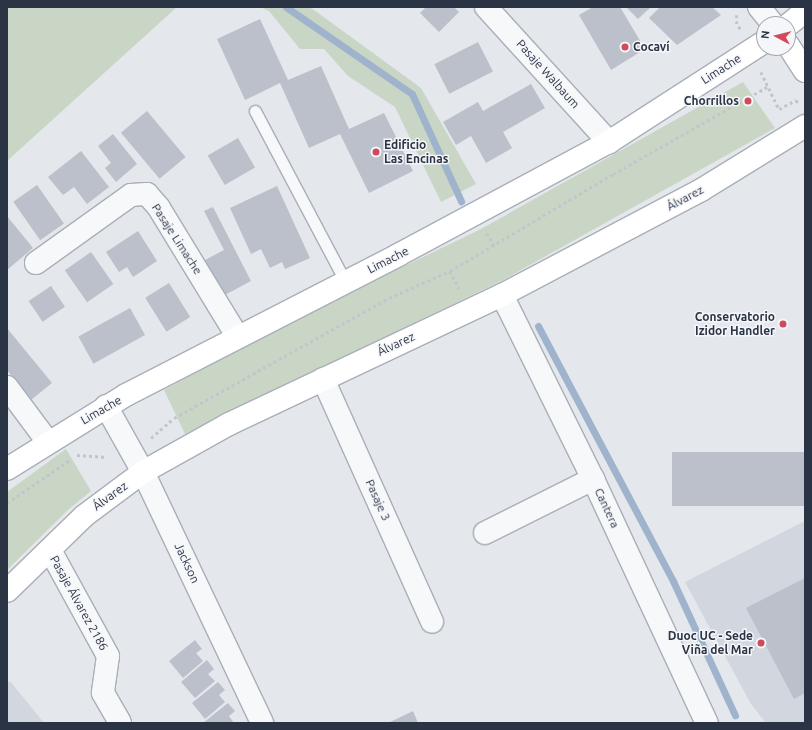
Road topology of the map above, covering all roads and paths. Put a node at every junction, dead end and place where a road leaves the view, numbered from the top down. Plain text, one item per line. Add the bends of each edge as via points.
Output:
1 (486, 7) edge
2 (759, 7) edge
3 (805, 11) edge
4 (766, 16) edge
5 (796, 18) edge
6 (756, 47) edge
7 (795, 56) edge
8 (805, 71) edge
9 (767, 87) dead end
10 (256, 111) dead end
11 (805, 126) edge
12 (609, 142) junction
13 (36, 263) dead end
14 (345, 281) junction
15 (502, 295) junction
16 (237, 336) junction
17 (323, 379) junction
18 (7, 386) edge
19 (106, 406) junction
20 (48, 442) junction
21 (131, 451) junction
22 (7, 469) edge
23 (143, 472) junction
24 (593, 479) junction
25 (7, 503) edge
26 (485, 533) dead end
27 (50, 550) junction
28 (7, 591) edge
29 (432, 622) dead end
30 (120, 723) edge
31 (262, 723) edge
32 (707, 723) edge

1 - 12 street, Pasaje Walbaum
2 - 4 street
3 - 5 main road
6 - 12 main road, Limache
7 - 8 main road
9 - 21 path via 613,174 450,271 389,298 174,418 144,444
10 - 14 lane
11 - 15 main road, Álvarez via 701,190
12 - 14 main road, Limache
13 - 16 street, Pasaje Limache via 131,195 147,194 159,208
14 - 16 main road, Limache
15 - 17 main road, Álvarez
15 - 24 street, Cantera
16 - 19 main road, Limache
17 - 23 main road, Álvarez via 229,424
17 - 29 street, Pasaje 3
18 - 20 street
19 - 20 main road, Limache
19 - 21 street, Jackson
20 - 22 main road, Limache
21 - 23 street, Jackson
21 - 25 path via 118,458 77,455
23 - 27 main road, Álvarez via 84,516
23 - 31 street, Jackson
24 - 26 street
24 - 32 street, Cantera
27 - 28 main road, Álvarez
27 - 30 street, Pasaje Álvarez 2186 via 108,656 103,693

